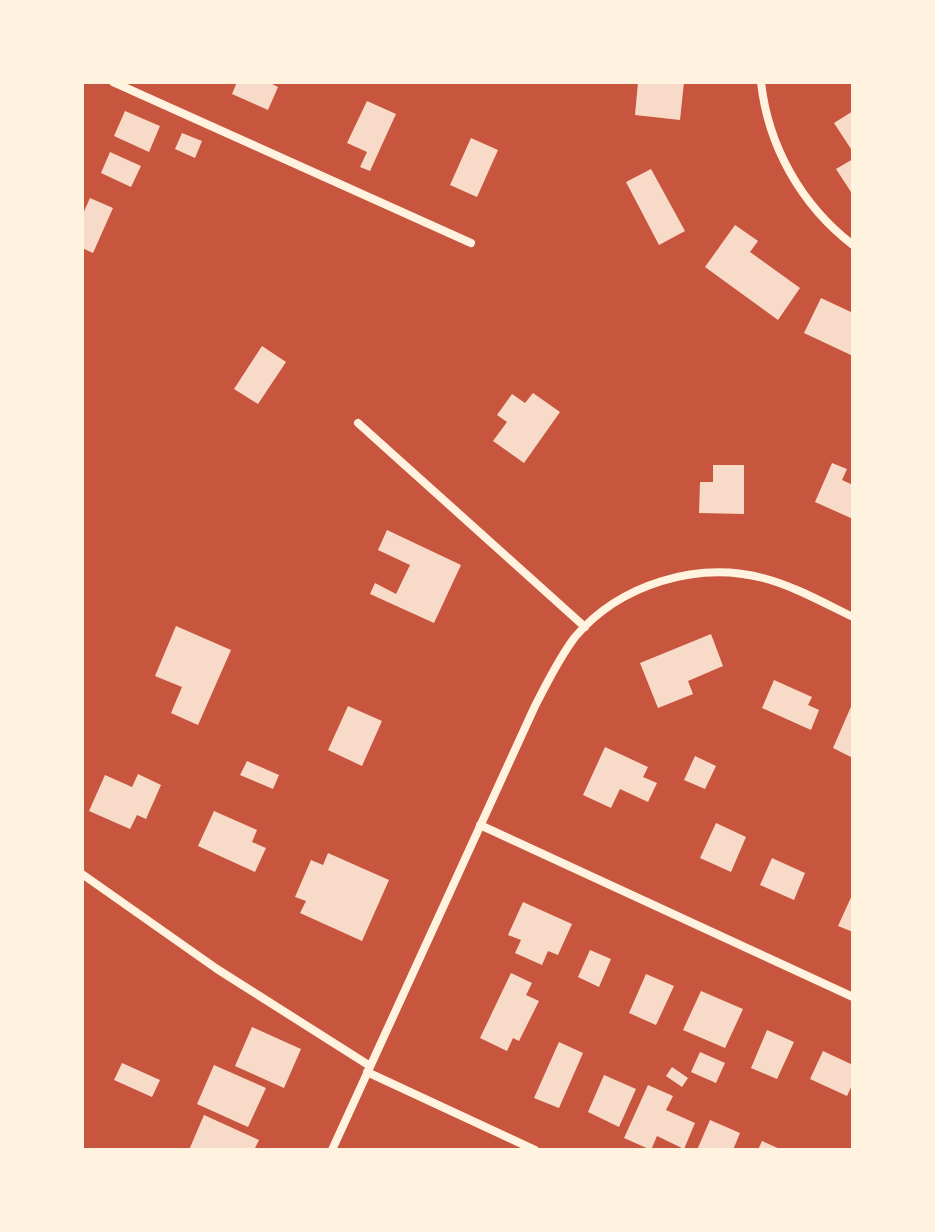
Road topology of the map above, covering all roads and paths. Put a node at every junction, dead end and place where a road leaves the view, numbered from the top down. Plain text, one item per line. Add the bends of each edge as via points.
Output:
1 (113, 82) edge
2 (761, 82) edge
3 (471, 243) dead end
4 (853, 245) edge
5 (358, 423) dead end
6 (853, 617) edge
7 (585, 627) junction
8 (480, 825) junction
9 (82, 874) edge
10 (853, 997) edge
11 (369, 1069) junction
12 (332, 1150) edge
13 (535, 1150) edge

1 - 3 street
2 - 4 street via 777,147 794,180 816,211
5 - 7 street
6 - 7 street via 784,585 729,572 643,587
7 - 8 street via 556,665
8 - 10 street
8 - 11 street
9 - 11 street
11 - 12 street
11 - 13 street

